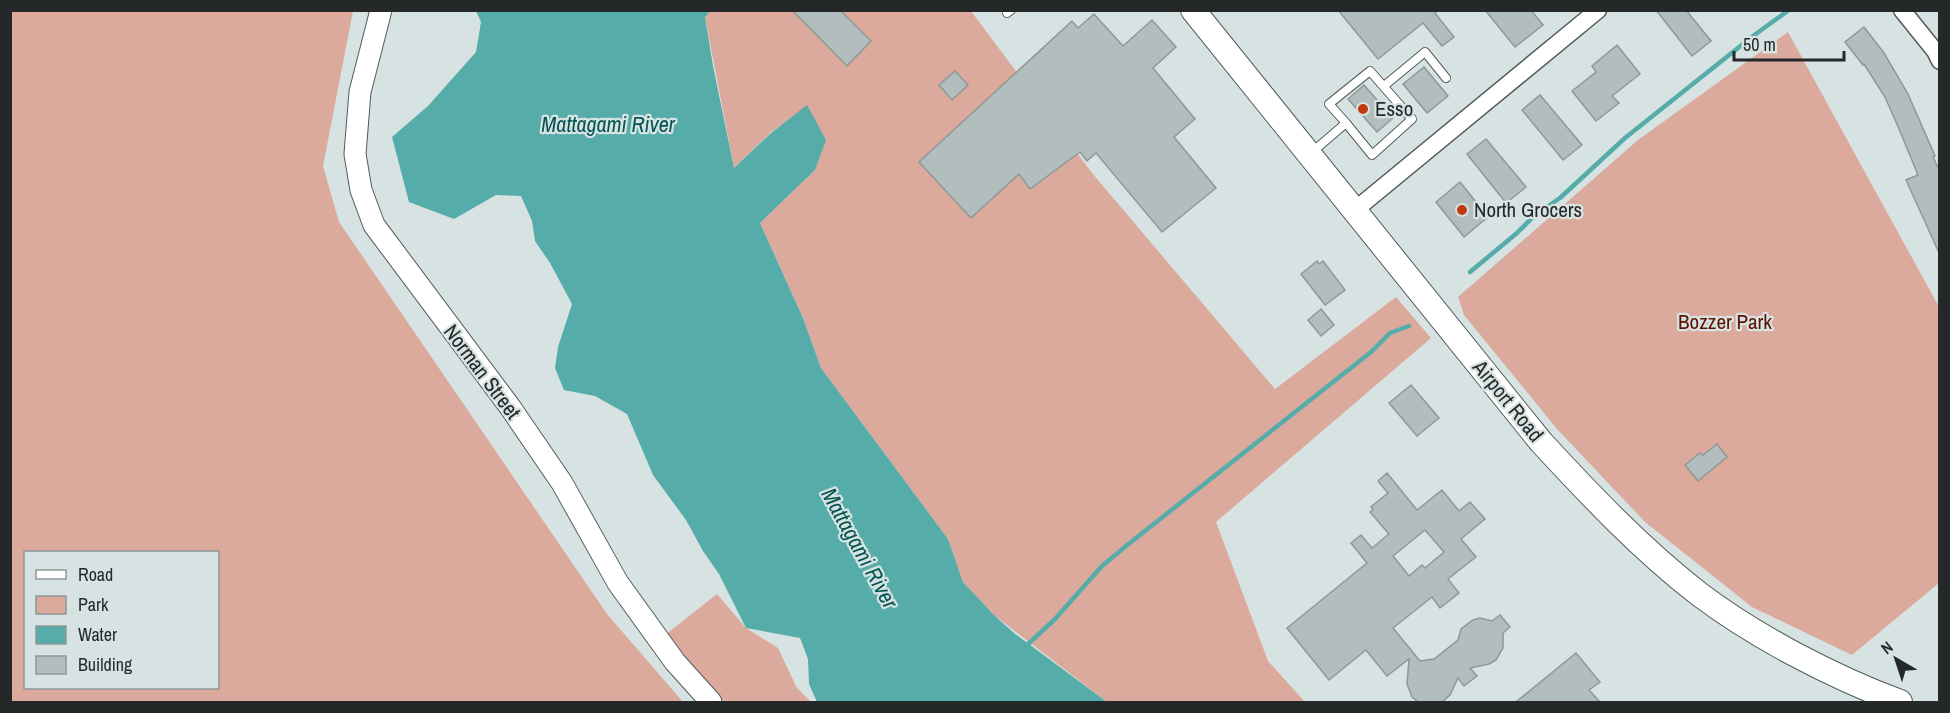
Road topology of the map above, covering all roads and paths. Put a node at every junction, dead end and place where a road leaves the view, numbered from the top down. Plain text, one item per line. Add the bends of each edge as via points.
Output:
1 (381, 10) edge
2 (1193, 10) edge
3 (1598, 10) edge
4 (1902, 10) edge
5 (1940, 61) edge
6 (1446, 78) dead end
7 (1384, 86) junction
8 (1346, 123) junction
9 (1310, 154) junction
10 (1355, 210) junction
11 (711, 702) edge
12 (1899, 702) edge

1 - 11 street, Norman Street via 360,92 355,154 361,190 374,225 510,407 561,483 625,592 675,662
2 - 9 main road, Airport Road
3 - 10 street
4 - 5 street
6 - 7 lane via 1425,52
7 - 8 lane via 1370,71 1329,104
7 - 8 lane via 1413,119 1372,155
8 - 9 lane
9 - 10 main road, Airport Road
10 - 12 main road, Airport Road via 1540,442 1641,545 1700,594 1767,638 1856,686

